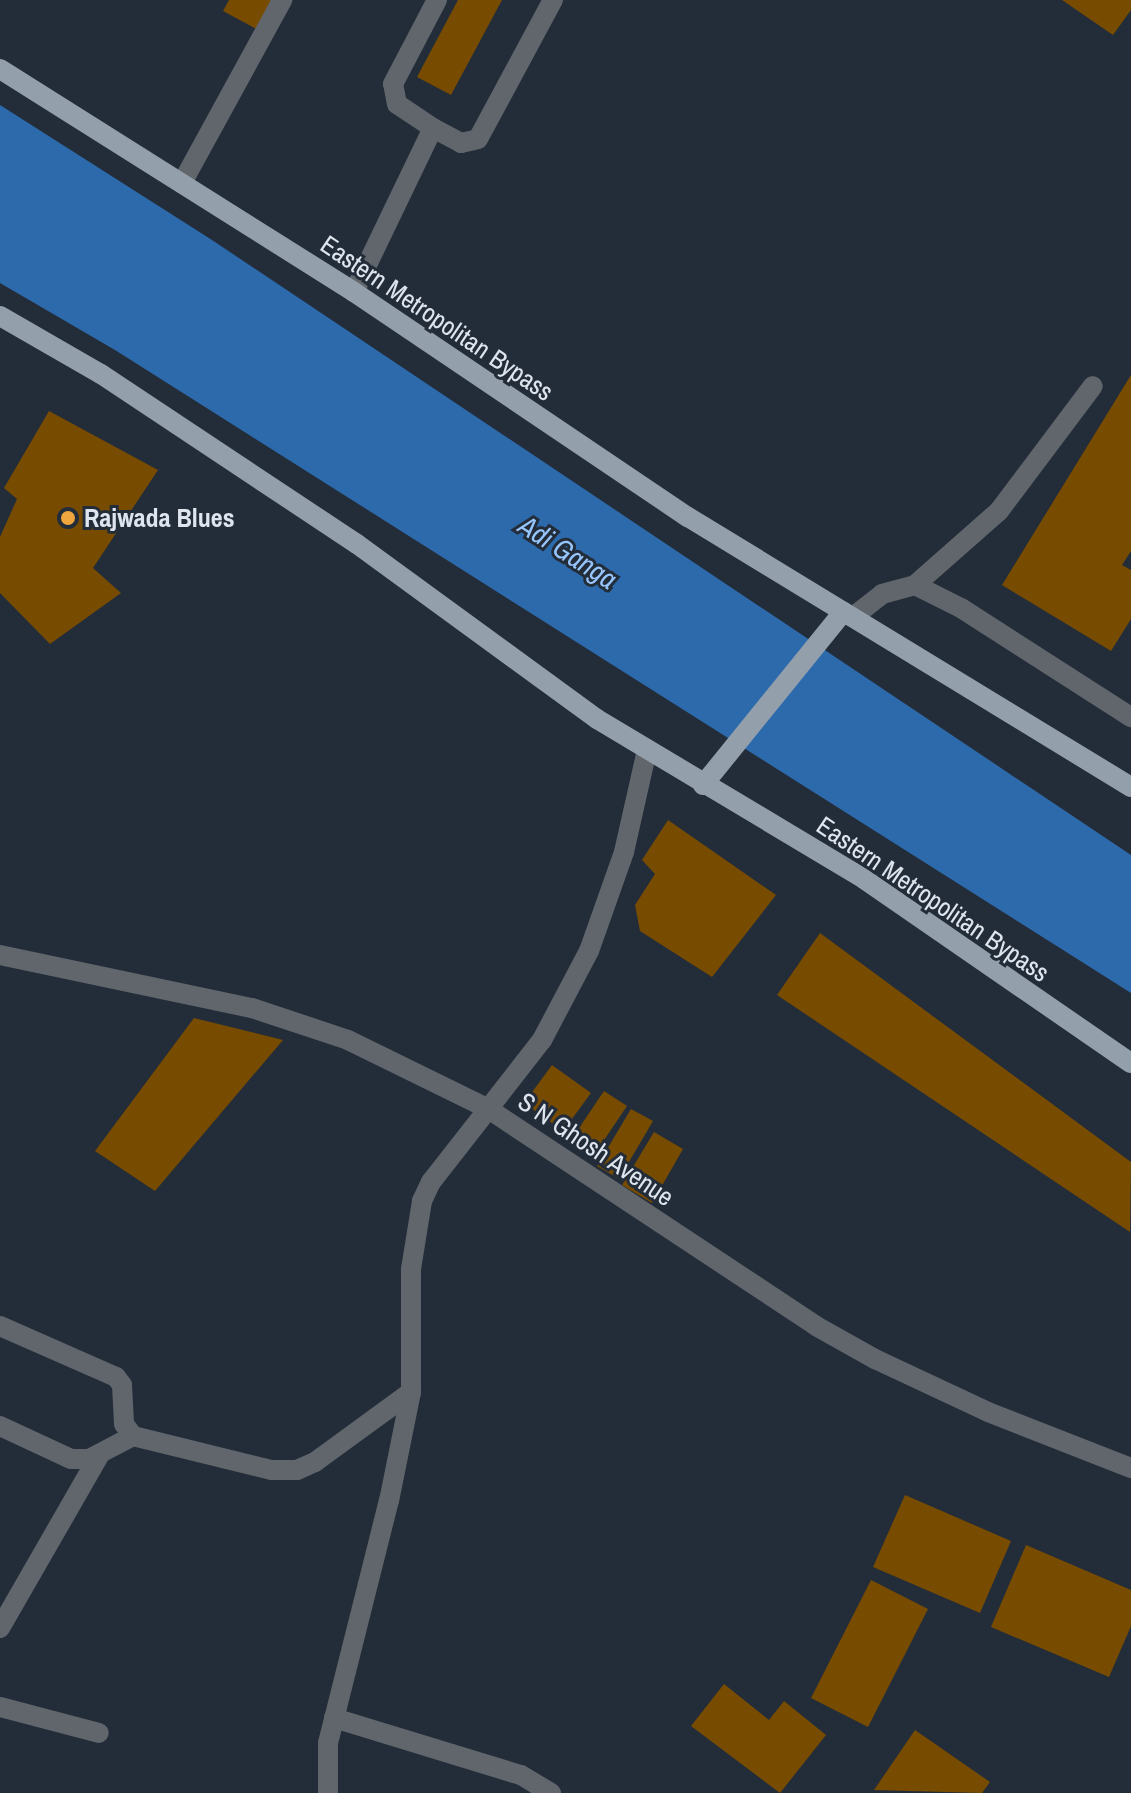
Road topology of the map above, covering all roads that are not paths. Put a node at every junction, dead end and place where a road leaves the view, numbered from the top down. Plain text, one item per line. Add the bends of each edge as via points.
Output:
1 (282, 0) edge
2 (437, 0) edge
3 (553, 0) edge
4 (0, 69) edge
5 (433, 128) junction
6 (182, 183) junction
7 (354, 292) junction
8 (0, 316) edge
9 (1093, 386) dead end
10 (915, 585) junction
11 (848, 615) junction
12 (1131, 717) edge
13 (647, 750) junction
14 (703, 785) junction
15 (1131, 787) edge
16 (0, 955) edge
17 (1131, 1063) edge
18 (487, 1108) junction
19 (0, 1326) edge
20 (411, 1392) junction
21 (0, 1426) edge
22 (133, 1436) junction
23 (99, 1456) junction
24 (1131, 1468) edge
25 (0, 1628) edge
26 (0, 1707) edge
27 (334, 1718) junction
28 (99, 1733) dead end
29 (328, 1793) edge
30 (551, 1793) edge

1 - 6 street
2 - 5 street via 393,84 397,104
3 - 5 street via 478,139 461,143
4 - 6 main road, Eastern Metropolitan Bypass
5 - 7 street
6 - 7 main road, Eastern Metropolitan Bypass
7 - 11 main road, Eastern Metropolitan Bypass via 688,517
8 - 13 main road, Eastern Metropolitan Bypass via 44,337 357,544 509,659
9 - 10 street via 999,511
10 - 11 street via 882,594
10 - 12 street via 961,608
11 - 14 main road
11 - 15 main road, Eastern Metropolitan Bypass
13 - 14 main road, Eastern Metropolitan Bypass
13 - 18 street via 624,852 589,951 542,1040
14 - 17 main road, Eastern Metropolitan Bypass via 864,879
16 - 18 street, S N Ghosh Avenue via 297,1021
18 - 20 street via 422,1201 411,1269
18 - 24 street, S N Ghosh Avenue via 851,1346 988,1412
19 - 22 street via 116,1377 122,1385 123,1420
20 - 22 street via 297,1470 271,1470
20 - 27 street
21 - 23 street via 71,1459
22 - 23 street
23 - 25 street
26 - 28 street
27 - 29 street via 326,1758
27 - 30 street via 521,1775

